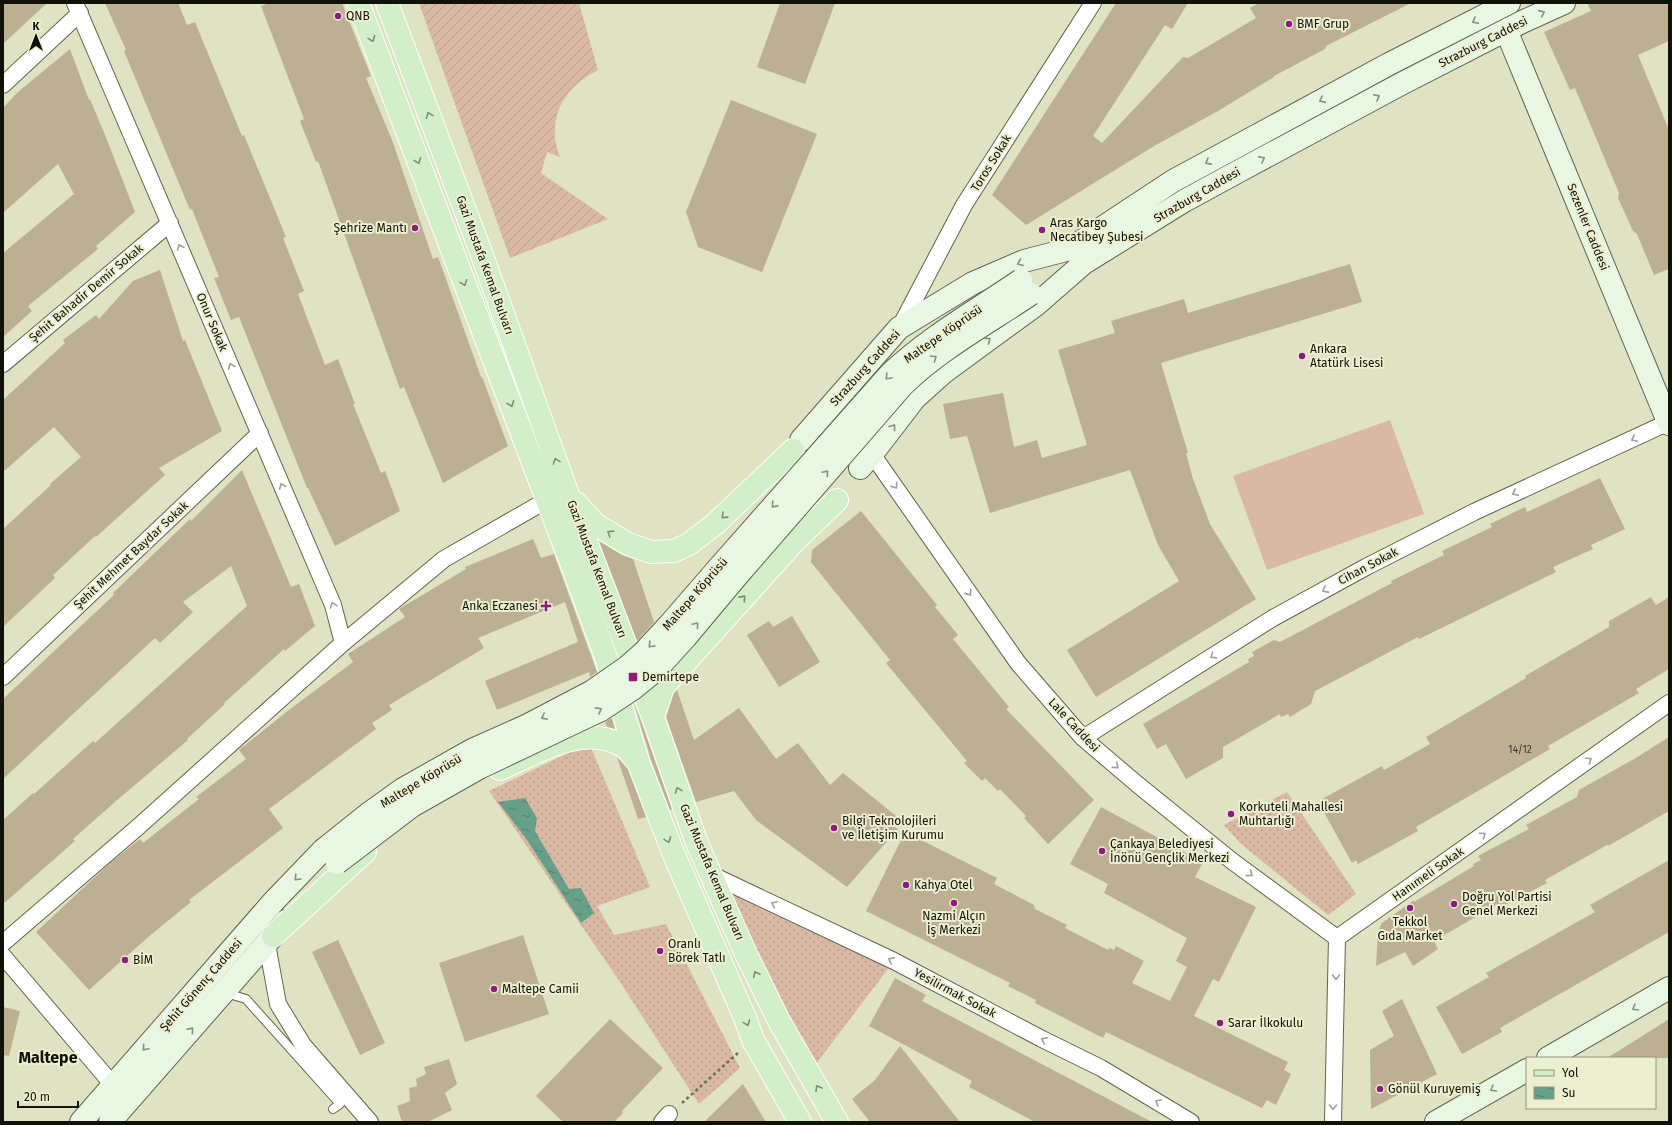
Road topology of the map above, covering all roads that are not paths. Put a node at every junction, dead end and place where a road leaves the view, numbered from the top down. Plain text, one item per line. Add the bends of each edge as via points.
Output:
1 (358, 3) edge
2 (387, 3) edge
3 (1093, 3) edge
4 (1509, 3) edge
5 (1564, 3) edge
6 (77, 8) edge
7 (1506, 30) junction
8 (3, 85) edge
9 (170, 223) junction
10 (1077, 256) junction
11 (899, 328) junction
12 (3, 364) edge
13 (1669, 423) edge
14 (260, 433) junction
15 (797, 445) junction
16 (866, 461) junction
17 (557, 496) junction
18 (837, 500) junction
19 (344, 643) junction
20 (3, 677) edge
21 (1669, 703) edge
22 (653, 717) junction
23 (1082, 738) junction
24 (639, 764) junction
25 (330, 856) junction
26 (712, 875) junction
27 (1337, 938) junction
28 (270, 940) junction
29 (3, 943) edge
30 (3, 956) edge
31 (1669, 988) edge
32 (224, 992) junction
33 (1550, 1057) edge
34 (1526, 1071) edge
35 (113, 1085) junction
36 (334, 1109) dead end
37 (81, 1122) edge
38 (110, 1122) edge
39 (370, 1122) edge
40 (800, 1122) edge
41 (837, 1122) edge
42 (1191, 1122) edge
43 (1332, 1122) edge
44 (1436, 1122) edge

1 -> 17 main road, Gazi Mustafa Kemal Bulvarı
17 -> 2 main road, Gazi Mustafa Kemal Bulvarı via 486,266
3 - 11 street, Toros Sokak via 964,205
4 -> 10 main road, Strazburg Caddesi via 1382,68 1179,178
7 -> 5 main road, Strazburg Caddesi
6 - 8 street
6 - 9 street, Onur Sokak
10 -> 7 main road, Strazburg Caddesi
7 - 13 main road, Sezenler Caddesi
9 - 12 street, Şehit Bahadir Demir Sokak
14 -> 9 street, Onur Sokak
10 -> 11 main road, Strazburg Caddesi via 1024,261 974,283
16 -> 10 main road, Strazburg Caddesi via 920,394 944,372 1037,304
10 - 25 main road, Maltepe Köprüsü, bridge via 1026,287 918,370 686,637 656,670 639,684 601,710 480,768
11 - 15 main road, Strazburg Caddesi
13 -> 23 street, Cihan Sokak via 1474,512 1366,567 1273,618
19 -> 14 street, Onur Sokak via 334,605
14 - 20 street, Şehit Mehmet Baydar Sokak
15 - 16 main road via 811,434 834,433 844,438 853,446 858,457
15 -> 17 main road via 714,525 689,544 674,551 651,552 628,544
15 - 18 main road via 789,460 788,471 797,491 816,502 827,503
16 - 18 main road via 853,488
16 -> 23 street, Lale Caddesi via 1018,663
17 - 19 street via 444,559
17 - 22 main road, Gazi Mustafa Kemal Bulvarı
17 - 24 main road, Gazi Mustafa Kemal Bulvarı
22 -> 18 main road via 663,687 792,544
19 - 29 street via 138,827
27 -> 21 street, Hanımeli Sokak
26 -> 22 main road, Gazi Mustafa Kemal Bulvarı via 696,841
23 -> 27 street, Lale Caddesi via 1232,861
24 - 28 main road via 622,745 605,738 578,738 550,747 475,780 386,833
24 -> 40 main road, Gazi Mustafa Kemal Bulvarı via 672,850 753,1040
25 - 28 main road, Şehit Gönenç Caddesi
25 -> 35 main road, Şehit Gönenç Caddesi via 274,901
41 -> 26 main road, Gazi Mustafa Kemal Bulvarı via 779,1021 745,952
42 -> 26 street, Yesilirmak Sokak via 1101,1068 894,961
27 -> 43 street
28 - 32 main road, Şehit Gönenç Caddesi
28 - 39 street via 278,1004 303,1045
30 - 35 street
31 -> 33 main road
32 - 36 lane via 246,999 340,1104
38 -> 32 main road, Şehit Gönenç Caddesi
34 -> 44 main road
35 - 37 main road, Şehit Gönenç Caddesi

